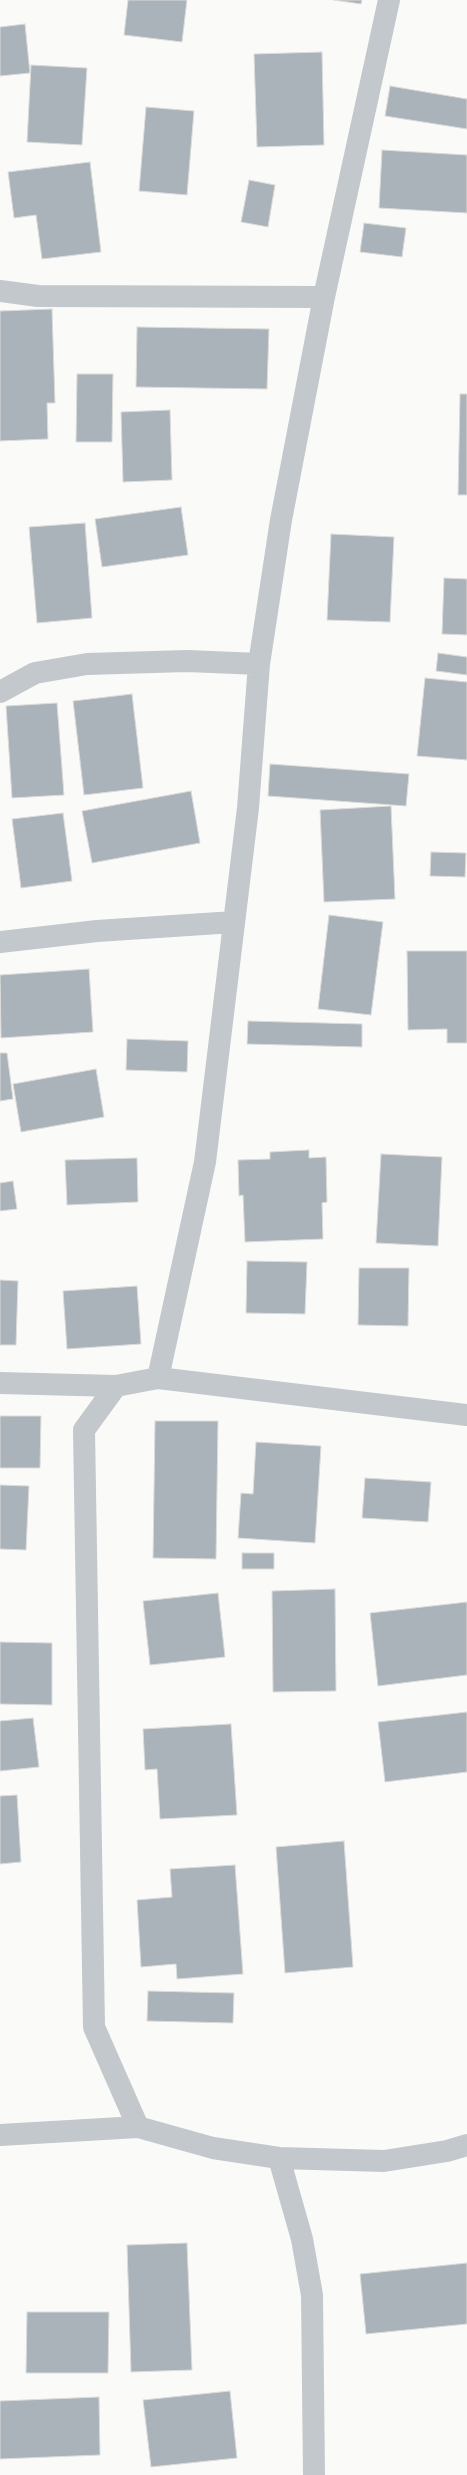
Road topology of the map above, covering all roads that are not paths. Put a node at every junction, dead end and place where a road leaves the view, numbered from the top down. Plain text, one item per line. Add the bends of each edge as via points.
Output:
1 (389, 0) edge
2 (0, 291) edge
3 (324, 297) junction
4 (259, 664) junction
5 (0, 692) edge
6 (234, 922) junction
7 (0, 942) edge
8 (158, 1378) junction
9 (0, 1383) edge
10 (116, 1386) junction
11 (467, 1415) edge
12 (138, 2127) junction
13 (0, 2135) edge
14 (467, 2145) edge
15 (279, 2158) junction
16 (314, 2475) edge

1 - 3 street
2 - 3 street via 38,296
3 - 4 street via 281,520
4 - 5 street via 187,661 87,664 35,673
4 - 6 street via 248,808
6 - 7 street via 96,931
6 - 8 street via 205,1162
8 - 10 street
8 - 11 street
9 - 10 street
10 - 12 street via 84,1430 94,2027
12 - 13 street
12 - 15 street via 213,2148
14 - 15 street via 447,2151 384,2161
15 - 16 street via 302,2239 312,2295

